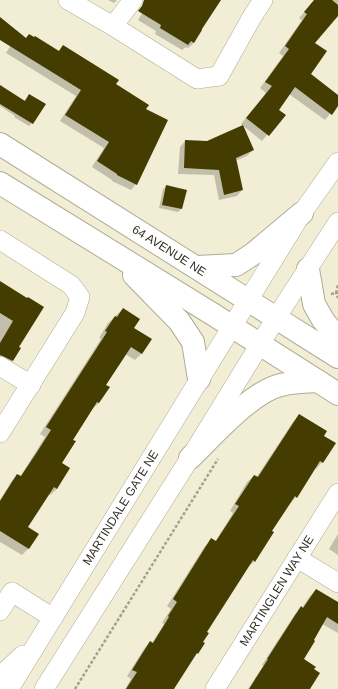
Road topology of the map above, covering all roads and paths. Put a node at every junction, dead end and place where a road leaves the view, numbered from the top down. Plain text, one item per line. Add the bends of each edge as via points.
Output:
1 (68, 0) edge
2 (133, 0) edge
3 (263, 0) edge
4 (113, 26) junction
5 (0, 144) edge
6 (338, 162) edge
7 (0, 183) edge
8 (302, 213) junction
9 (338, 222) edge
10 (0, 240) edge
11 (114, 254) junction
12 (197, 268) junction
13 (308, 269) junction
14 (337, 293) edge
15 (338, 298) edge
16 (248, 300) junction
17 (276, 318) junction
18 (232, 326) junction
19 (338, 339) edge
20 (260, 344) junction
21 (338, 358) edge
22 (0, 366) edge
23 (199, 379) junction
24 (318, 381) junction
25 (31, 385) junction
26 (338, 394) edge
27 (0, 433) edge
28 (190, 458) junction
29 (218, 459) dead end
30 (338, 493) edge
31 (297, 558) junction
32 (338, 584) edge
33 (6, 588) edge
34 (0, 610) edge
35 (53, 618) junction
36 (38, 643) junction
37 (0, 676) edge
38 (9, 689) edge
39 (44, 689) edge
40 (75, 689) edge
41 (215, 689) edge

1 - 4 street
2 - 4 street
3 - 4 street via 219,76 197,79
5 - 12 main road, 64 AVENUE NE
6 - 8 street, MARTINDALE GATE NE
7 - 11 main road
8 - 12 main road via 236,265
8 - 16 street, MARTINDALE GATE NE
9 - 13 street
10 - 25 street via 72,285 80,297 75,313
11 - 18 main road
11 - 23 main road via 179,321 193,342
12 - 16 main road, 64 AVENUE NE
13 - 17 street
13 - 19 main road via 314,304
14 - 15 path
16 - 17 main road, 64 AVENUE NE
16 - 18 street, MARTINDALE GATE NE
17 - 20 street
17 - 21 main road, 64 AVENUE NE
18 - 20 main road
18 - 23 street, MARTINDALE GATE NE
20 - 24 main road
20 - 28 street
22 - 25 street
23 - 35 street, MARTINDALE GATE NE
24 - 26 main road
24 - 28 main road via 280,385 268,389 247,404
25 - 27 street
28 - 39 street
29 - 40 path
30 - 31 street, MARTINGLEN WAY NE
31 - 32 street
31 - 41 street, MARTINGLEN WAY NE
33 - 34 street
33 - 35 street
35 - 36 street, MARTINDALE GATE NE
36 - 37 street
36 - 38 street, MARTINDALE GATE NE

